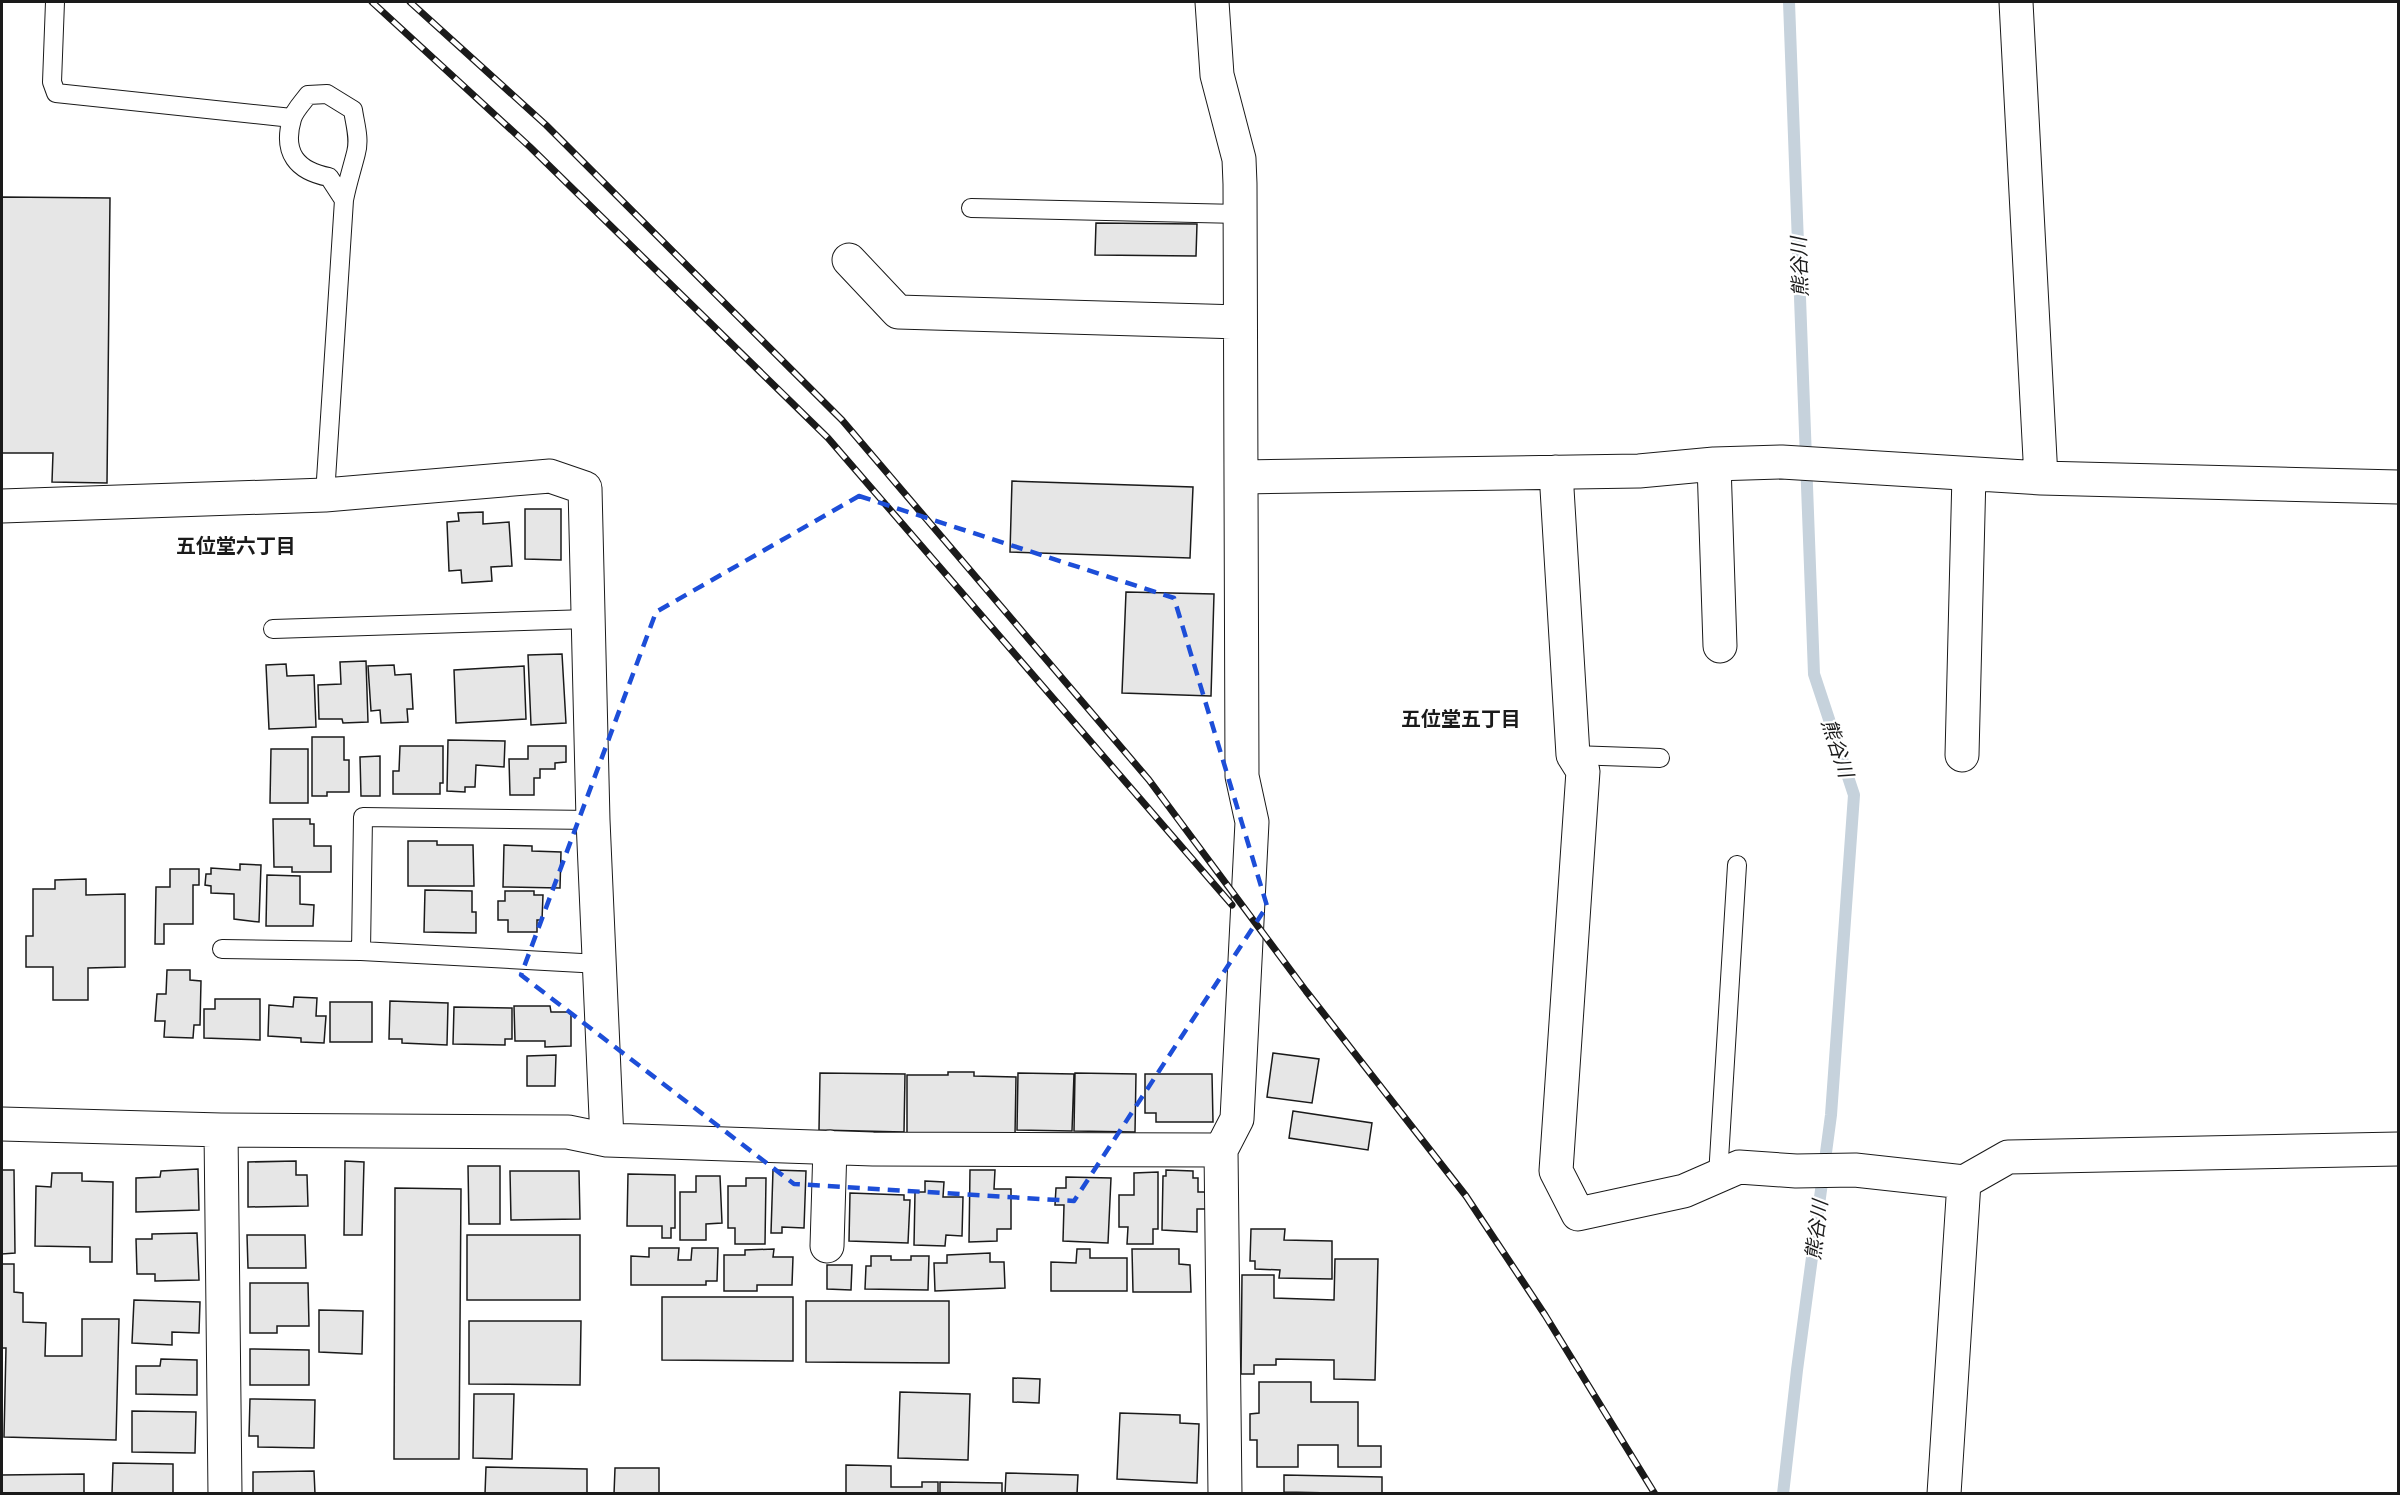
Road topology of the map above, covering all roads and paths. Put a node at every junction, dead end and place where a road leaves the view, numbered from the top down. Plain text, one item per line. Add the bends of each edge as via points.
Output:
1 (55, 2) edge
2 (1212, 2) edge
3 (2016, 2) edge
4 (292, 118) junction
5 (344, 200) junction
6 (970, 208) dead end
7 (1240, 214) junction
8 (849, 260) dead end
9 (1240, 322) junction
10 (1714, 464) junction
11 (1556, 472) junction
12 (1969, 474) junction
13 (1241, 477) junction
14 (2041, 478) junction
15 (2398, 487) edge
16 (325, 495) junction
17 (2, 506) edge
18 (588, 619) junction
19 (273, 629) dead end
20 (1720, 646) dead end
21 (1573, 755) junction
22 (1962, 755) dead end
23 (1660, 758) dead end
24 (592, 820) junction
25 (1737, 865) dead end
26 (222, 948) dead end
27 (361, 951) junction
28 (600, 964) junction
29 (2, 1124) edge
30 (221, 1130) junction
31 (607, 1140) junction
32 (830, 1147) junction
33 (2398, 1149) edge
34 (1221, 1150) junction
35 (1719, 1176) junction
36 (1964, 1182) junction
37 (827, 1246) dead end
38 (225, 1494) edge
39 (1225, 1494) edge
40 (1944, 1494) edge

1 - 4 lane via 52,82 56,93
2 - 7 street via 1217,75 1239,159
3 - 14 street
4 - 5 lane via 292,156 312,174 329,177
4 - 5 lane via 308,95 327,94 353,110 357,152
5 - 16 lane
6 - 7 lane
7 - 9 street
8 - 9 street via 898,312
9 - 13 street
10 - 11 street via 1640,471
10 - 12 street via 1782,462
10 - 20 street
11 - 13 street
11 - 21 street
12 - 14 street
12 - 22 street
13 - 34 street via 1242,776 1252,822 1237,1119
14 - 15 street
16 - 17 street
16 - 18 street via 550,476 585,489
18 - 19 lane
18 - 24 street
21 - 23 lane
21 - 35 street via 1583,771 1556,1171 1578,1214 1684,1191
24 - 27 lane via 363,817
24 - 28 street
25 - 35 lane
26 - 27 lane
27 - 28 lane
28 - 31 street
29 - 30 street
30 - 31 street via 568,1132
30 - 38 street
31 - 32 street
32 - 34 street
32 - 37 street
33 - 36 street via 2008,1157
34 - 39 street
35 - 36 street via 1739,1167 1855,1170
36 - 40 street

